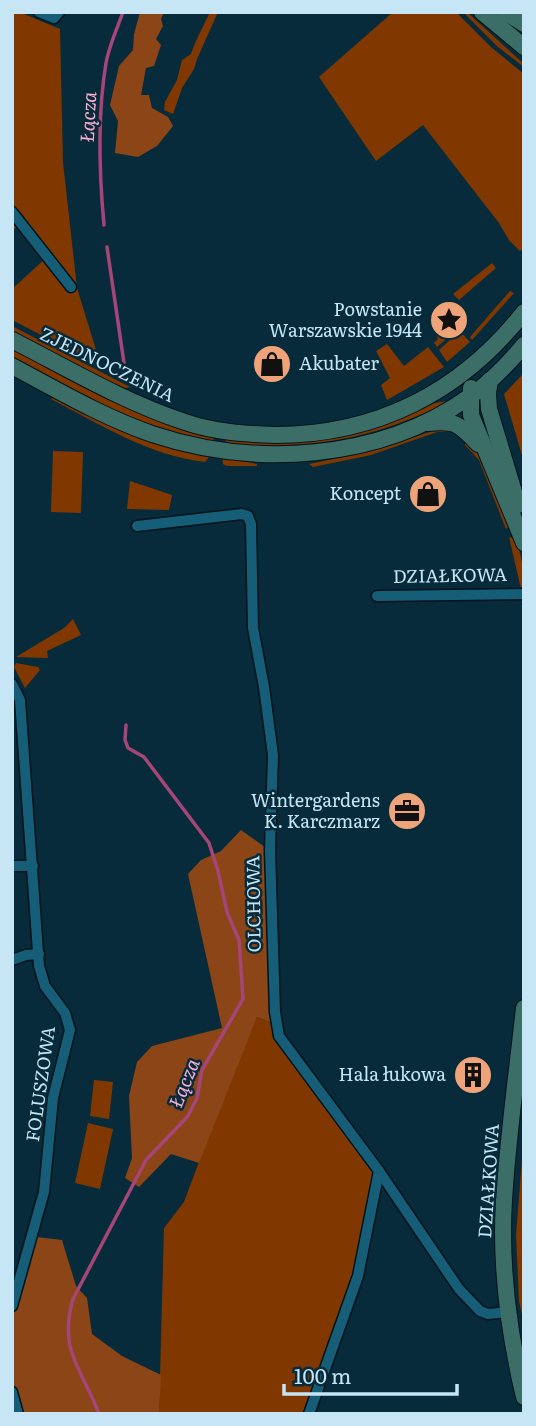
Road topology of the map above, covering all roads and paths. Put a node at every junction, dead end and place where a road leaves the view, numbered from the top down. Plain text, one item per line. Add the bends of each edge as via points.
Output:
1 (39, 12) edge
2 (59, 12) edge
3 (482, 12) edge
4 (496, 12) edge
5 (505, 12) edge
6 (524, 24) edge
7 (523, 43) edge
8 (12, 212) edge
9 (71, 287) dead end
10 (524, 313) edge
11 (12, 340) edge
12 (524, 345) edge
13 (480, 359) junction
14 (12, 366) edge
15 (490, 380) junction
16 (432, 394) junction
17 (470, 397) junction
18 (489, 409) junction
19 (419, 424) junction
20 (486, 453) junction
21 (137, 526) dead end
22 (523, 539) edge
23 (524, 594) edge
24 (377, 596) dead end
25 (12, 684) edge
26 (12, 866) edge
27 (33, 866) junction
28 (39, 954) junction
29 (12, 960) edge
30 (524, 1008) edge
31 (379, 1171) junction
32 (12, 1306) edge
33 (508, 1312) junction
34 (12, 1392) edge
35 (524, 1397) edge
36 (18, 1414) edge
37 (309, 1414) edge

1 - 2 street via 54,18
3 - 7 main road
4 - 7 main road
5 - 6 main road
8 - 9 street
10 - 13 main road, ZJEDNOCZENIA
11 - 16 main road, ZJEDNOCZENIA via 131,401 218,430 267,435 328,431 390,415
12 - 15 main road
13 - 16 main road, ZJEDNOCZENIA
13 - 17 main road
14 - 19 main road via 127,424 180,443 216,449 316,453
15 - 17 main road
15 - 18 main road
16 - 17 main road
17 - 18 main road
17 - 19 main road
17 - 20 main road via 471,415
18 - 22 main road
19 - 20 main road via 452,422
20 - 22 main road
21 - 31 street, OLCHOWA via 248,516 253,628 273,755 270,850 279,1036
23 - 24 street, DZIAŁKOWA
25 - 27 street, FOLUSZOWA via 20,700
26 - 27 street
27 - 28 street, FOLUSZOWA
28 - 29 street
28 - 32 street, FOLUSZOWA via 45,986 65,1013 70,1031 53,1098 42,1202
30 - 33 main road, DZIAŁKOWA via 504,1200
31 - 33 street, OLCHOWA via 459,1289 480,1311
31 - 37 street via 358,1276
33 - 35 main road, DZIAŁKOWA
34 - 36 street

